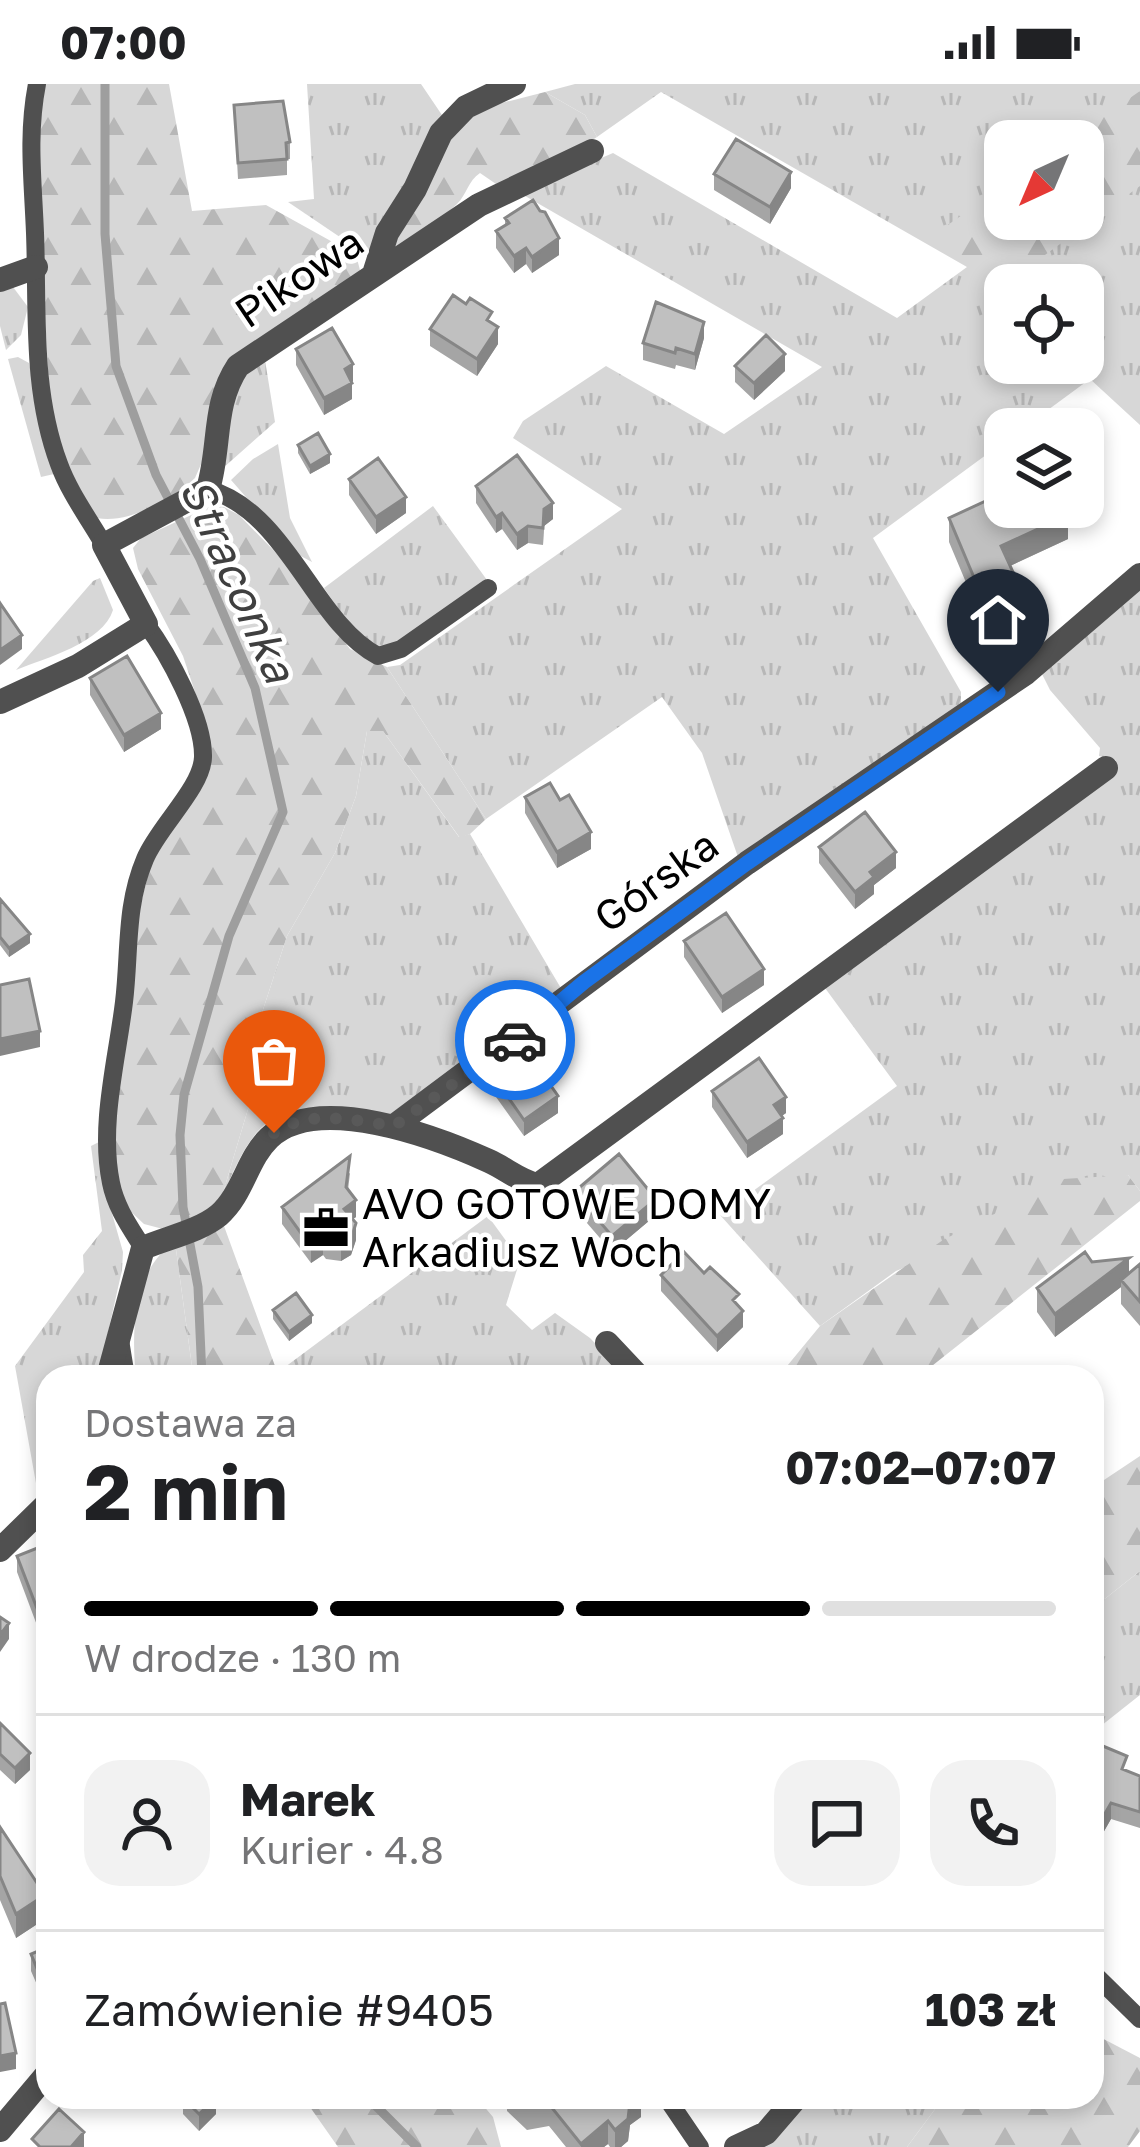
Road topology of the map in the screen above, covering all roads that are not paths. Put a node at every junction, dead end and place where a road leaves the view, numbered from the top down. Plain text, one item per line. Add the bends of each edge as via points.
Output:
1 (37, 84) edge
2 (514, 84) edge
3 (592, 151) dead end
4 (35, 268) junction
5 (374, 274) junction
6 (0, 280) edge
7 (202, 493) junction
8 (115, 539) junction
9 (1140, 575) edge
10 (488, 588) dead end
11 (146, 624) junction
12 (0, 702) edge
13 (1106, 768) dead end
14 (394, 1126) junction
15 (155, 1243) junction
16 (120, 1336) junction
17 (607, 1343) dead end
18 (112, 1365) edge
19 (124, 1365) edge
20 (628, 1365) edge
21 (36, 1515) edge
22 (0, 1550) edge
23 (1104, 1984) edge
24 (1140, 2019) edge
25 (36, 2088) edge
26 (674, 2109) edge
27 (786, 2109) edge
28 (0, 2131) edge
29 (700, 2147) edge
30 (736, 2147) edge

1 - 4 lane via 29,164
2 - 5 street via 466,107 441,133
3 - 5 street, Pikowa via 479,205
4 - 6 street
4 - 8 lane via 47,425 60,469
5 - 7 street, Pikowa via 238,366 221,395 214,470
7 - 8 street
7 - 10 lane via 243,507 292,556 356,645 378,656 401,649
8 - 11 street
9 - 14 street, Górska via 1026,673 747,863
11 - 12 street
11 - 15 lane via 172,662 203,759 148,852 129,911 106,1142 120,1211
13 - 14 street via 546,1182 531,1185
14 - 15 street via 322,1117 286,1125 263,1143 230,1202 207,1222
15 - 16 street
16 - 18 street
16 - 19 lane
17 - 20 street
21 - 22 street
23 - 24 lane
25 - 28 street
26 - 29 lane
27 - 30 street via 766,2132

